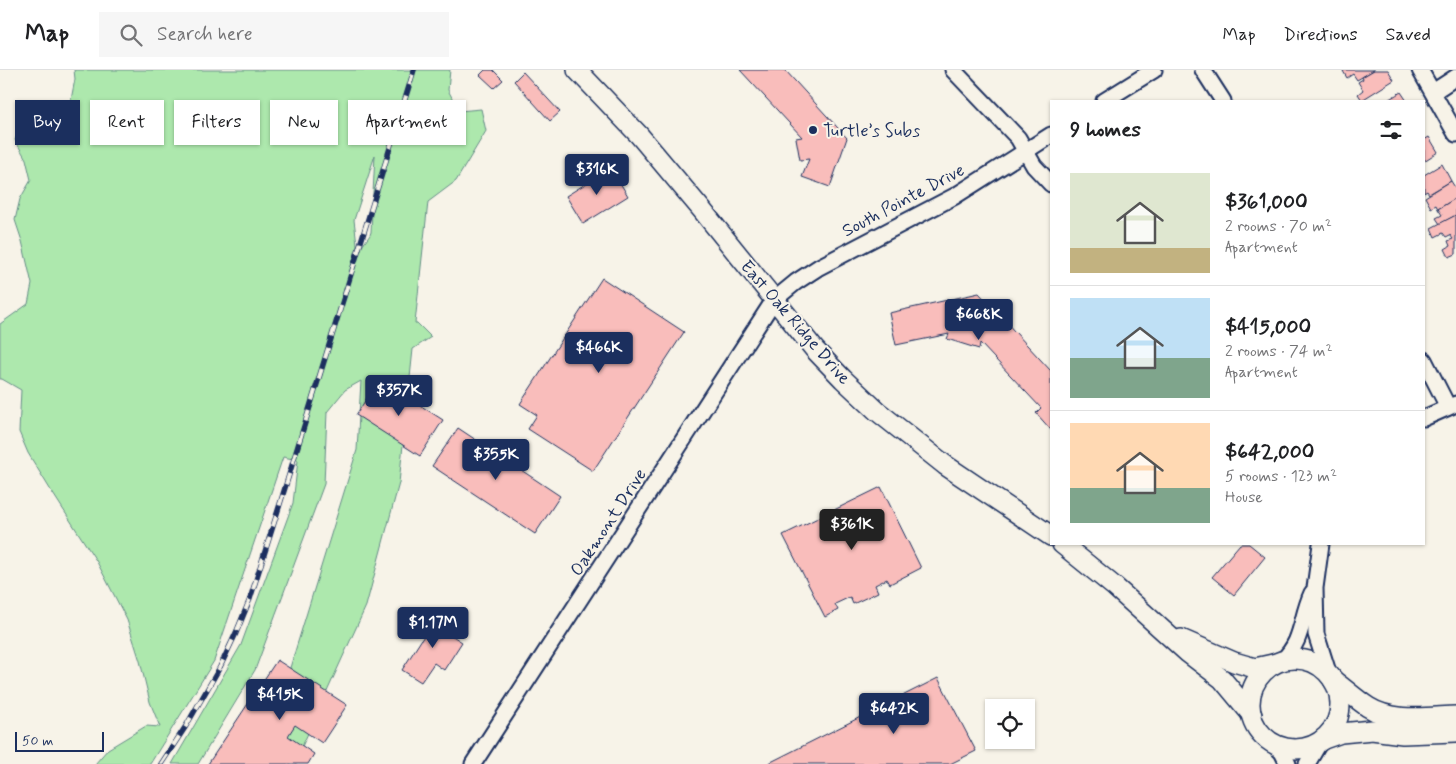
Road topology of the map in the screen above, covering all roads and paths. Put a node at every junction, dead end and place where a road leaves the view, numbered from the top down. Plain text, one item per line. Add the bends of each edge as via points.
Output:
1 (577, 70) edge
2 (953, 70) edge
3 (1154, 70) edge
4 (1203, 70) edge
5 (1420, 70) edge
6 (1456, 77) edge
7 (1433, 92) junction
8 (1106, 100) edge
9 (1222, 100) edge
10 (1456, 134) edge
11 (1050, 135) edge
12 (1025, 151) junction
13 (1050, 183) edge
14 (774, 300) junction
15 (1425, 362) edge
16 (1452, 405) edge
17 (1425, 418) edge
18 (1050, 535) edge
19 (1063, 545) edge
20 (1321, 545) edge
21 (1315, 588) junction
22 (1162, 630) junction
23 (1277, 662) junction
24 (1330, 676) junction
25 (1252, 714) junction
26 (1456, 716) edge
27 (1456, 732) edge
28 (1268, 739) junction
29 (1322, 739) junction
30 (473, 764) edge
31 (1288, 764) edge
32 (1307, 764) edge

1 - 14 main road, East Oak Ridge Drive via 639,135
2 - 12 street via 1018,138
3 - 8 street
4 - 9 street
5 - 7 street
6 - 7 street
7 - 10 street
11 - 12 street, South Pointe Drive
12 - 13 street
12 - 14 street, South Pointe Drive via 955,196 818,267
14 - 18 main road, East Oak Ridge Drive via 815,350 877,411 945,465
14 - 30 street, Oakmont Drive
15 - 16 street
16 - 17 street
19 - 22 main road
20 - 21 street
21 - 23 street via 1296,644
21 - 24 street via 1316,634
22 - 23 main road via 1255,668
22 - 25 main road via 1222,679
23 - 24 main road via 1301,659 1316,663
23 - 25 main road via 1262,673 1254,685 1250,700
24 - 26 main road via 1368,707 1381,713 1416,718
24 - 29 main road via 1340,699 1339,714 1334,728
25 - 28 main road
27 - 29 main road via 1403,734 1372,730
28 - 29 main road via 1296,749 1311,746
28 - 31 street via 1282,752
29 - 32 street

